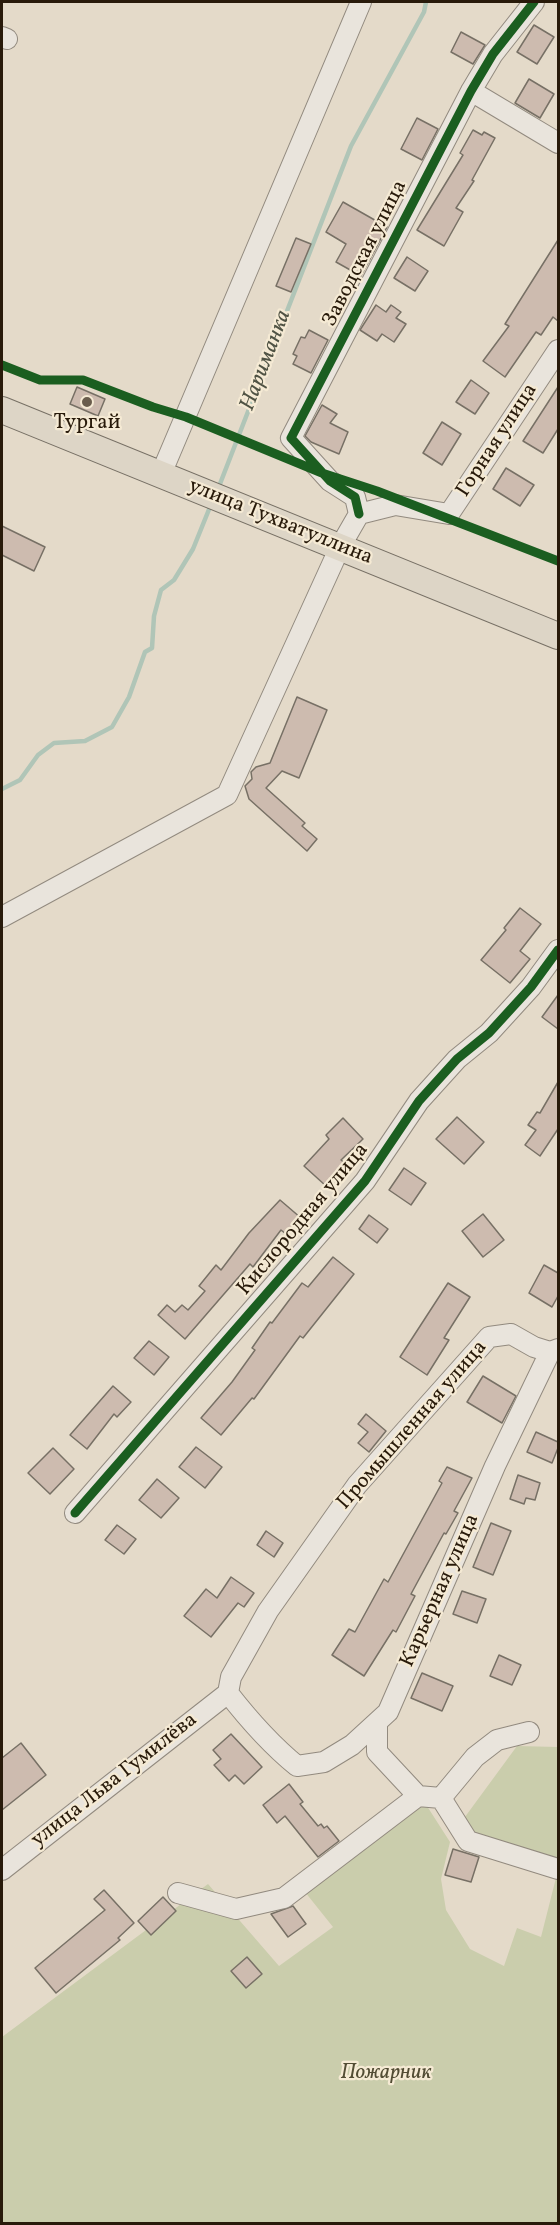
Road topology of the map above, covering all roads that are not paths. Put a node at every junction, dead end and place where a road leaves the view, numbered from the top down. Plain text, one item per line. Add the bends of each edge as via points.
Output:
1 (361, 2) edge
2 (534, 2) edge
3 (471, 91) junction
4 (558, 142) edge
5 (558, 350) edge
6 (2, 410) edge
7 (170, 478) junction
8 (359, 514) junction
9 (340, 547) junction
10 (558, 636) edge
11 (2, 917) edge
12 (558, 950) edge
13 (554, 1350) edge
14 (75, 1513) dead end
15 (228, 1693) junction
16 (377, 1723) junction
17 (529, 1732) dead end
18 (418, 1796) junction
19 (441, 1798) junction
20 (558, 1869) edge
21 (2, 1870) edge
22 (178, 1893) dead end

1 - 7 street via 186,417
2 - 3 street, Заводская улица via 493,54
3 - 4 street
3 - 8 street, Заводская улица via 291,438 330,482 355,497
5 - 8 street, Горная улица via 449,514 395,506
6 - 7 main road, улица Тухватуллина
7 - 9 main road, улица Тухватуллина
8 - 9 street
9 - 10 main road, улица Тухватуллина
9 - 11 street via 227,795
12 - 14 street, Кислородная улица via 489,1033 457,1059 419,1101 365,1181
13 - 15 street, Промышленная улица via 534,1347 511,1334 489,1337 357,1485 268,1611 231,1677
13 - 16 street, Карьерная улица via 495,1466 388,1712
15 - 16 street, Карьерная улица via 273,1747 297,1767 324,1762
15 - 21 street, улица Льва Гумилёва
16 - 18 street via 377,1752
17 - 19 street via 497,1740 474,1757
18 - 19 street
18 - 22 street via 284,1898 236,1909
19 - 20 street via 468,1841

